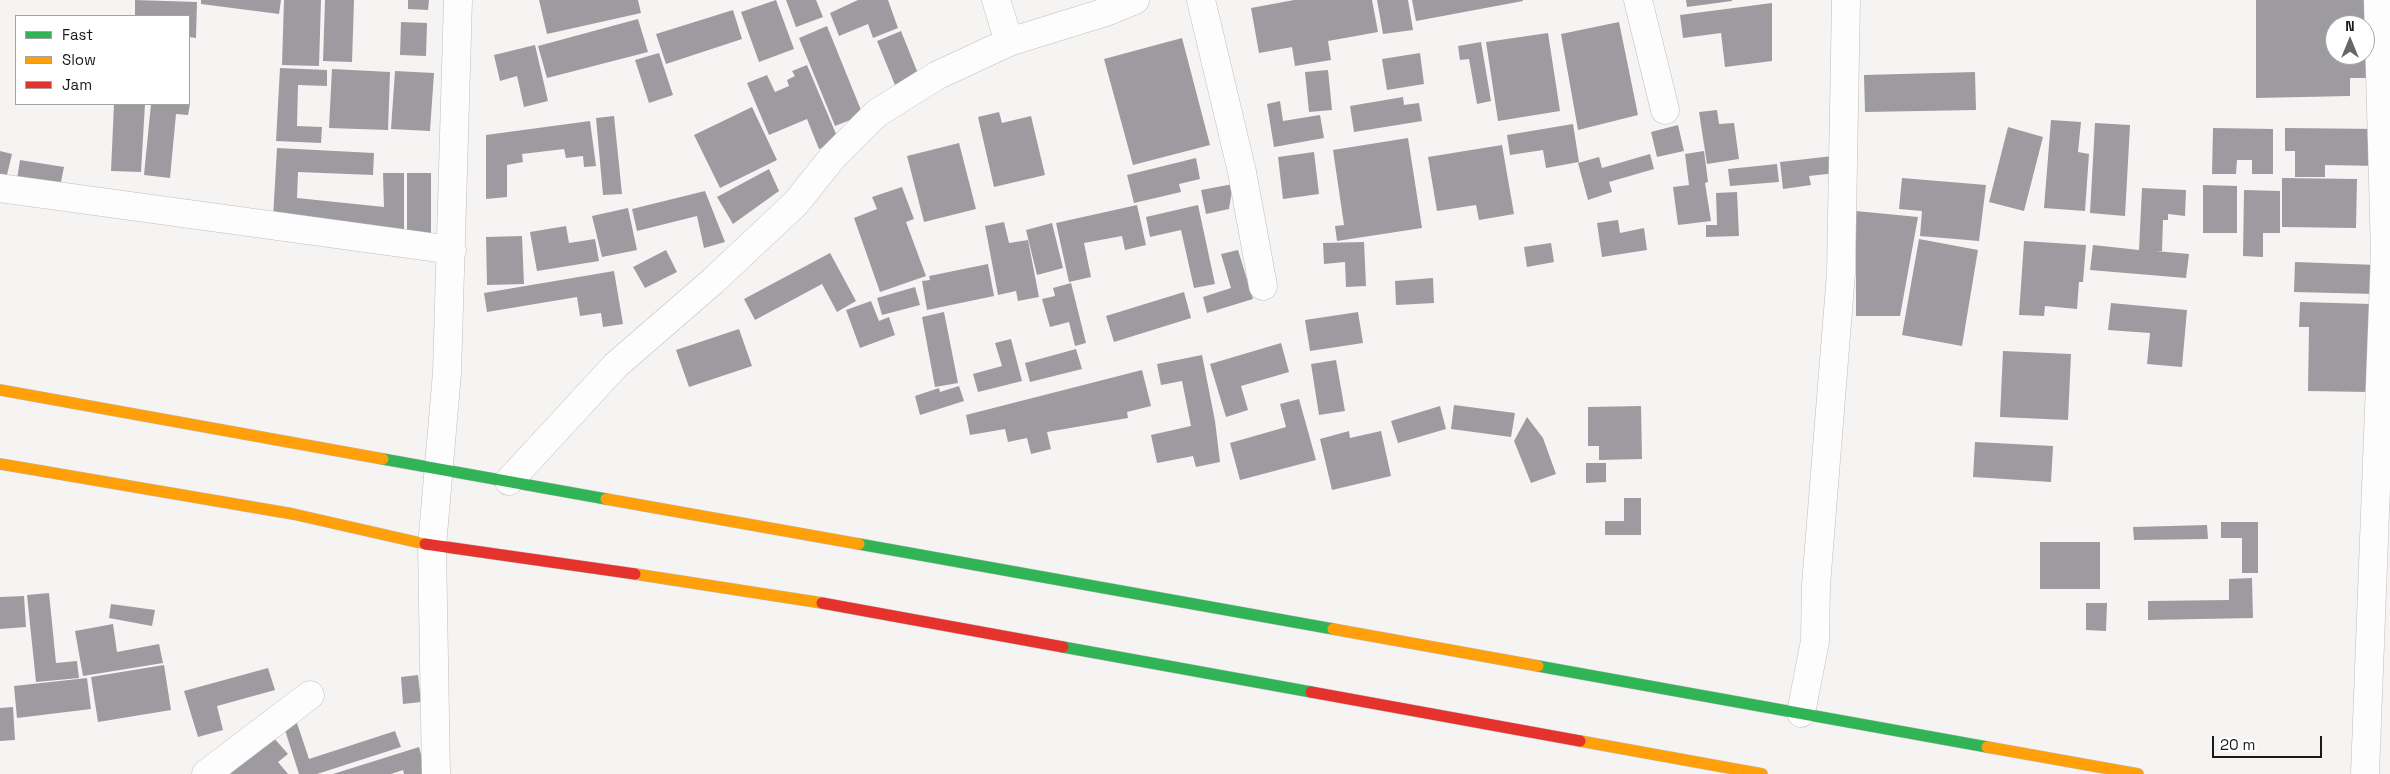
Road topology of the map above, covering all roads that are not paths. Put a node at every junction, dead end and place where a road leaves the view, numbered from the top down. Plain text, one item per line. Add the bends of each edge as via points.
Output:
1 (458, 0) edge
2 (996, 0) edge
3 (1135, 0) edge
4 (1201, 0) edge
5 (1638, 0) edge
6 (1846, 0) edge
7 (2378, 0) edge
8 (1009, 42) junction
9 (1665, 110) dead end
10 (0, 188) edge
11 (452, 250) junction
12 (2387, 253) edge
13 (1264, 286) dead end
14 (0, 390) edge
15 (0, 464) edge
16 (439, 469) junction
17 (509, 481) junction
18 (432, 546) junction
19 (310, 695) dead end
20 (1802, 712) junction
21 (206, 774) edge
22 (436, 774) edge
23 (1762, 774) edge
24 (2138, 774) edge
25 (2365, 774) edge

1 - 11 street
2 - 8 street
3 - 8 street
4 - 13 street via 1242,172
5 - 9 street
6 - 20 street via 1841,273 1814,642
7 - 12 street
8 - 17 street via 938,75 877,113 832,158 796,203 616,365
10 - 11 street
11 - 16 street
12 - 25 street
14 - 16 main road
15 - 18 main road via 293,514
16 - 17 main road
16 - 18 street
17 - 20 main road
18 - 22 street
18 - 23 main road via 768,594
19 - 21 street
20 - 24 main road via 1838,722

